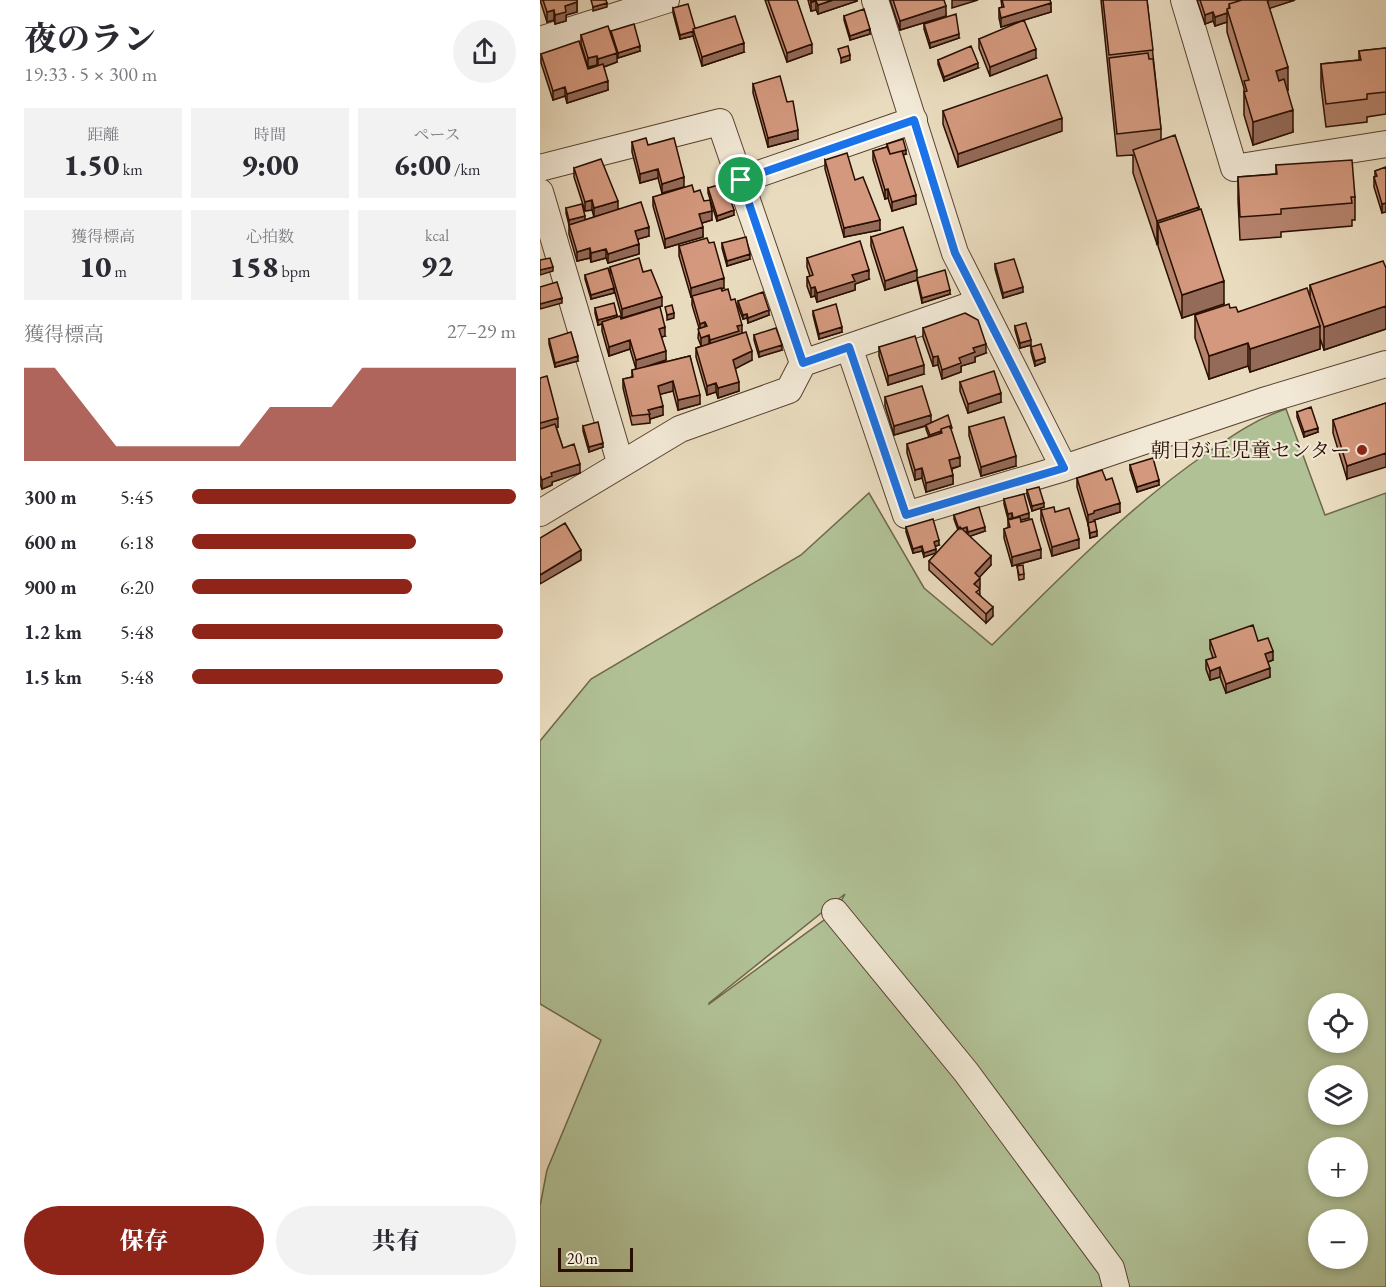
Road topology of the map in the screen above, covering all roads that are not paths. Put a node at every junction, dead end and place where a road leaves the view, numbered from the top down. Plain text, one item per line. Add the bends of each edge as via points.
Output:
1 (666, 0) edge
2 (875, 0) edge
3 (1184, 0) edge
4 (540, 40) edge
5 (914, 120) junction
6 (1386, 144) edge
7 (540, 168) edge
8 (741, 180) junction
9 (540, 192) edge
10 (980, 302) junction
11 (849, 347) junction
12 (803, 363) junction
13 (1386, 364) edge
14 (620, 462) junction
15 (1064, 468) junction
16 (540, 513) edge
17 (835, 912) dead end
18 (1116, 1287) edge

1 - 4 street
2 - 5 street
3 - 6 street via 1234,168
5 - 8 street
5 - 10 street via 955,253
7 - 8 street via 720,122
8 - 12 street
9 - 14 street
10 - 11 street
10 - 15 street
11 - 12 street
11 - 15 street via 906,515
12 - 14 street via 789,390 680,429
13 - 15 street
14 - 16 street
17 - 18 street via 966,1072 1111,1268

